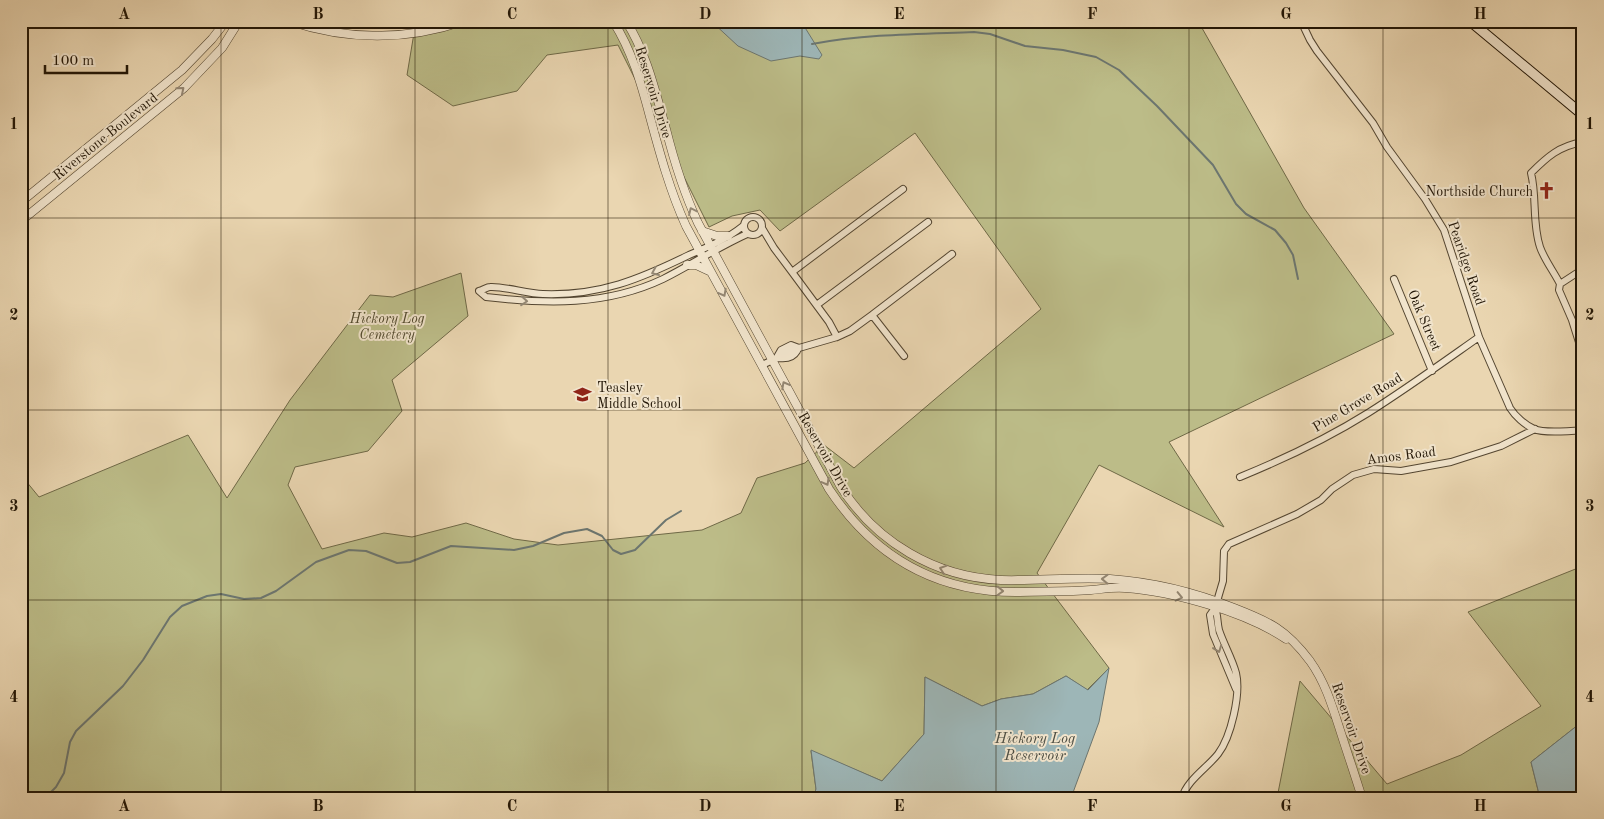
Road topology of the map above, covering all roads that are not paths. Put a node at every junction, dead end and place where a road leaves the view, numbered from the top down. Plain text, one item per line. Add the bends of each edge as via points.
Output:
1 (226, 21) edge
2 (239, 21) edge
3 (245, 21) edge
4 (288, 21) edge
5 (464, 21) edge
6 (613, 21) edge
7 (626, 21) edge
8 (1301, 21) edge
9 (1470, 21) edge
10 (230, 36) junction
11 (1583, 115) edge
12 (1583, 142) edge
13 (902, 189) dead end
14 (21, 202) edge
15 (21, 221) edge
16 (928, 222) dead end
17 (743, 226) junction
18 (762, 228) junction
19 (702, 231) junction
20 (748, 234) junction
21 (757, 235) junction
22 (728, 236) junction
23 (774, 248) junction
24 (711, 249) junction
25 (701, 254) junction
26 (952, 254) dead end
27 (687, 266) junction
28 (1583, 269) edge
29 (792, 272) junction
30 (712, 273) junction
31 (1394, 278) dead end
32 (1560, 284) junction
33 (818, 304) junction
34 (872, 315) junction
35 (837, 337) junction
36 (1479, 337) junction
37 (799, 348) junction
38 (1583, 355) edge
39 (904, 356) dead end
40 (774, 359) junction
41 (762, 365) junction
42 (1432, 371) junction
43 (1535, 430) junction
44 (1583, 430) edge
45 (1240, 477) dead end
46 (1216, 604) junction
47 (1182, 798) edge
48 (1362, 798) edge

1 - 14 street, Riverstone Boulevard via 175,77
2 - 10 street, Riverstone Boulevard
3 - 10 street
4 - 5 street via 335,33 374,36 415,33
6 - 25 street, Reservoir Drive via 636,68 671,190
19 -> 7 street, Reservoir Drive via 682,187 648,66
8 - 36 street, Pearidge Road via 1317,52 1362,107 1444,230
9 - 11 main road
15 -> 10 street, Riverstone Boulevard via 184,88
12 - 32 street via 1563,147 1531,173 1540,248
13 - 29 street
16 - 33 street
17 - 18 street via 745,220 753,217 759,219
17 - 20 street
17 - 22 street
18 - 21 street
18 - 23 street
19 - 22 street
19 - 24 street, Reservoir Drive
20 - 21 street
20 - 24 street
21 - 23 street
22 - 24 street
23 - 29 street
24 - 25 street
24 - 40 street, Reservoir Drive
25 - 27 street
25 -> 27 street via 610,288 582,294 542,294 490,287 479,291 486,297 544,302 584,301 646,286
25 - 30 street, Reservoir Drive
26 - 34 street
27 - 30 street via 703,267
28 - 32 street
29 - 33 street
30 -> 41 street, Reservoir Drive
31 - 42 street, Oak Street
32 - 38 street via 1559,290
33 - 35 street
34 - 35 street
34 - 39 street
35 - 37 street
36 - 42 street, Pine Grove Road
36 - 43 street, Pearidge Road via 1510,408
37 - 40 street via 786,359
37 - 40 street via 791,345
40 - 41 street
46 -> 40 street, Reservoir Drive via 1174,588 1118,580 980,578 949,571 919,559 883,535 847,496
41 -> 46 street, Reservoir Drive via 841,506 875,543 918,571 957,586 986,591 1125,588
42 - 45 street, Pine Grove Road via 1350,424 1279,461
43 - 44 street
43 - 46 street, Amos Road via 1501,446 1451,462 1401,471 1374,469 1353,475 1297,514 1226,548 1223,581
46 - 47 street via 1210,615 1212,631 1236,689 1231,726 1215,757 1186,788
46 - 48 street, Reservoir Drive via 1271,623 1284,632 1308,659 1323,681

